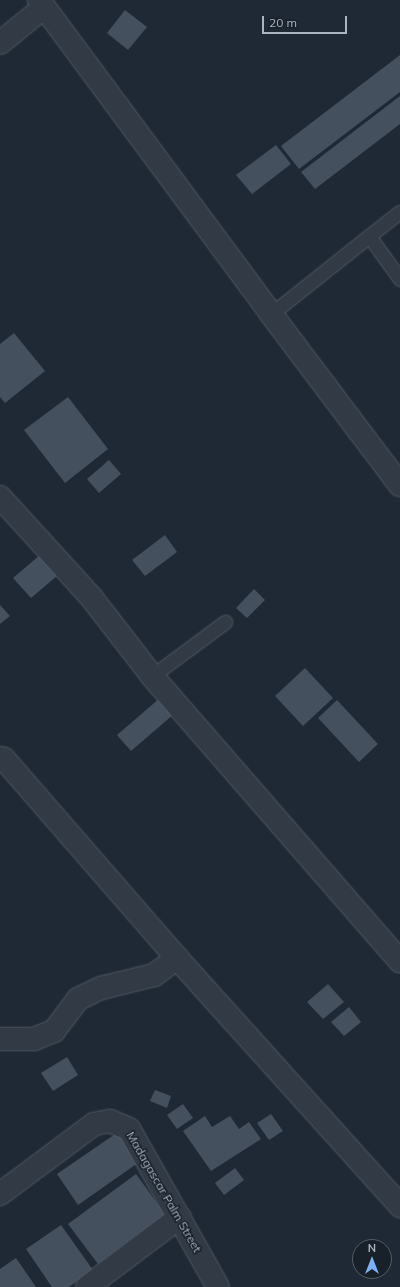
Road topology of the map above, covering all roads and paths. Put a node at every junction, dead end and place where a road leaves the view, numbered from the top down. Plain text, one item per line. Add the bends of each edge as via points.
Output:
1 (41, 3) edge
2 (0, 44) edge
3 (400, 212) edge
4 (369, 236) junction
5 (400, 279) edge
6 (271, 314) junction
7 (400, 485) edge
8 (0, 497) edge
9 (225, 622) dead end
10 (152, 676) junction
11 (0, 758) edge
12 (177, 958) junction
13 (400, 961) edge
14 (0, 1039) edge
15 (0, 1194) edge
16 (400, 1206) edge
17 (180, 1217) junction
18 (87, 1287) edge
19 (218, 1287) edge

1 - 2 street
1 - 6 street
3 - 4 lane
4 - 5 lane
4 - 6 lane
6 - 7 street
8 - 10 street via 91,597
9 - 10 lane
10 - 13 street
11 - 12 street via 4,759 75,838
12 - 14 street via 154,975 101,988 78,999 54,1031 34,1039
12 - 16 street
15 - 17 street, Madagascar Palm Street via 94,1124 110,1121 129,1129
17 - 18 street
17 - 19 street, Madagascar Palm Street

